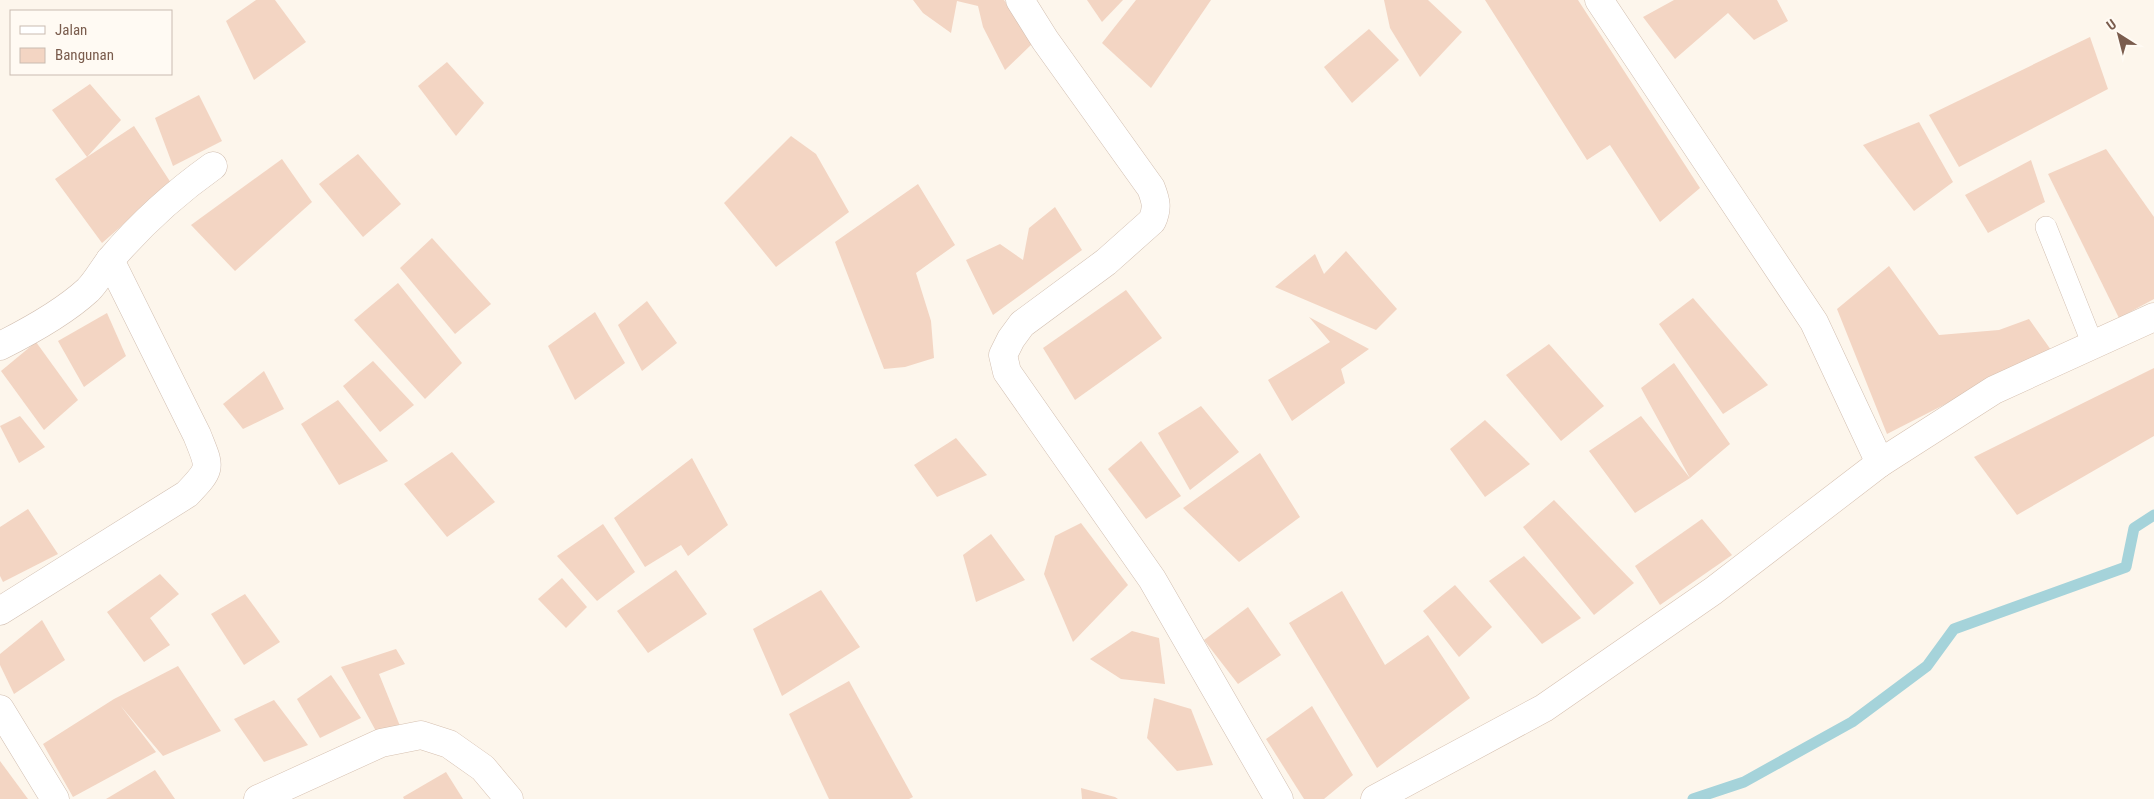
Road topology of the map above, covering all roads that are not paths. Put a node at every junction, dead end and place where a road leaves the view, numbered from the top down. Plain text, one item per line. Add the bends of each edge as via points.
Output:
1 (1020, 0) edge
2 (1599, 0) edge
3 (213, 166) dead end
4 (2046, 227) dead end
5 (110, 260) junction
6 (2154, 317) edge
7 (2093, 345) junction
8 (0, 346) edge
9 (1880, 463) junction
10 (0, 611) edge
11 (0, 709) edge
12 (55, 799) edge
13 (258, 799) edge
14 (509, 799) edge
15 (1280, 799) edge
16 (1375, 799) edge

1 - 15 street via 1045,40 1152,188 1157,212 1152,221 1106,262 1022,324 1010,339 1003,356 1007,372 1152,580
2 - 9 street via 1814,322
3 - 5 street via 180,189
4 - 7 lane
5 - 8 street via 88,289 56,313
5 - 10 street via 197,435 207,462 204,476 180,498
6 - 7 street
7 - 9 street via 1994,390
9 - 16 street via 1713,591 1544,708
11 - 12 street
13 - 14 street via 381,743 421,735 449,744 483,768

